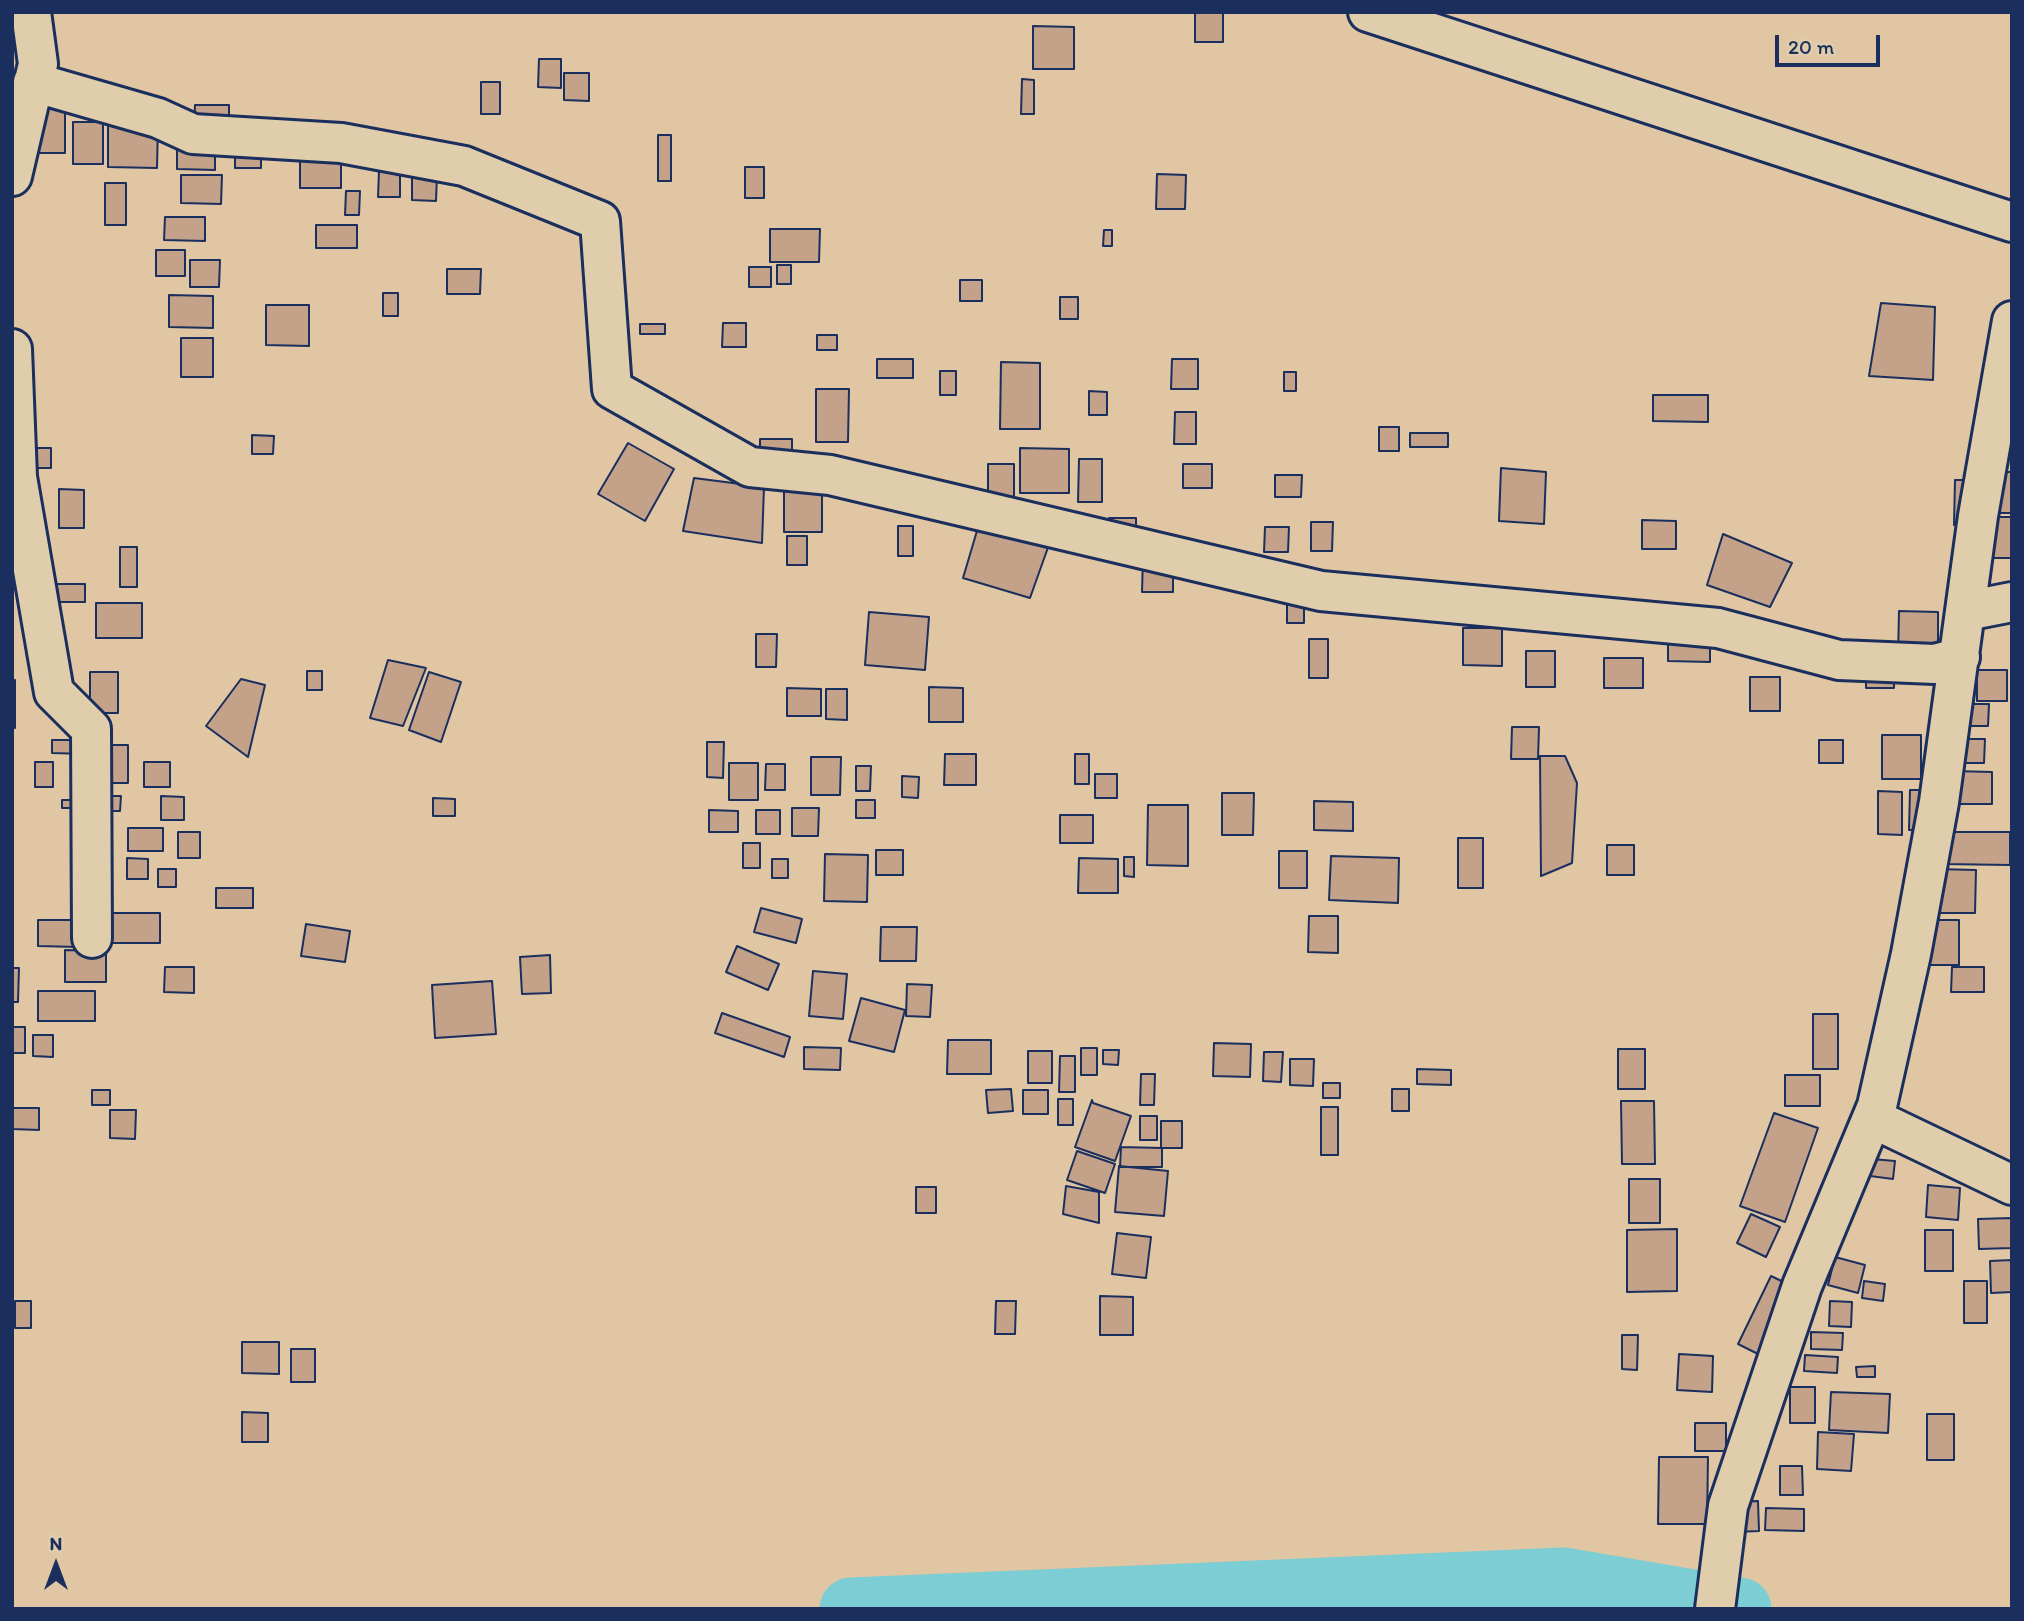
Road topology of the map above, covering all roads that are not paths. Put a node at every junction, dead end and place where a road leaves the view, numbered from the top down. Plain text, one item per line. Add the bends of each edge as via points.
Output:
1 (31, 12) edge
2 (1368, 12) edge
3 (33, 82) junction
4 (12, 176) edge
5 (2012, 222) edge
6 (2012, 321) edge
7 (12, 349) edge
8 (2012, 602) edge
9 (1966, 611) junction
10 (1960, 657) junction
11 (92, 938) dead end
12 (1872, 1118) junction
13 (2012, 1185) edge
14 (1715, 1609) edge

1 - 3 street via 38,64
2 - 5 street
3 - 4 street
3 - 10 street via 159,118 193,134 341,143 464,166 600,220 612,389 750,467 830,475 1321,591 1718,628 1839,660 1935,664
6 - 9 street
7 - 11 street via 17,477 54,692 91,729
8 - 9 street
9 - 10 street
10 - 12 street via 1911,954
12 - 13 street
12 - 14 street via 1802,1286 1728,1506

